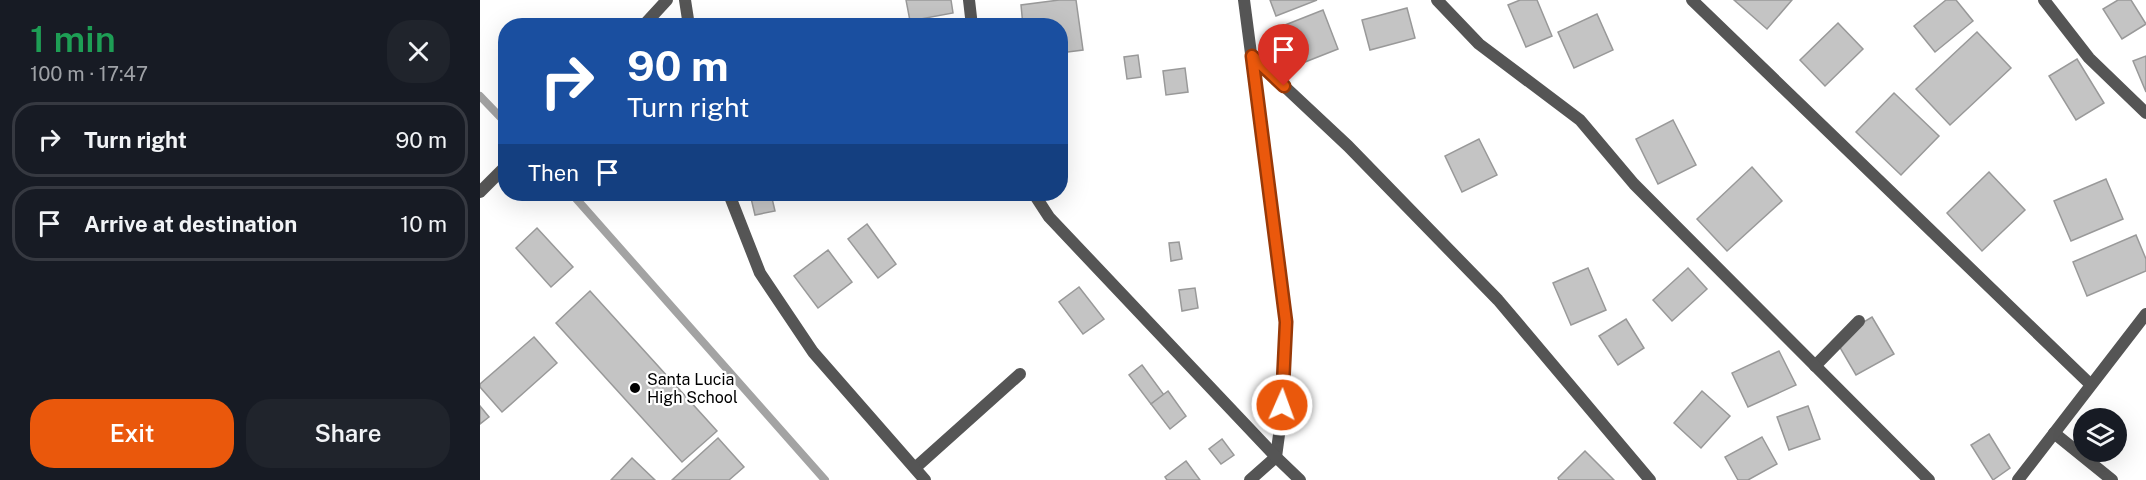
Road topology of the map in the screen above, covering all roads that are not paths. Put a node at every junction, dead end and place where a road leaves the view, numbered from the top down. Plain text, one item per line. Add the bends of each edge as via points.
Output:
1 (667, 0) edge
2 (685, 0) edge
3 (969, 0) edge
4 (1244, 0) edge
5 (1437, 0) edge
6 (1692, 0) edge
7 (2044, 0) edge
8 (650, 18) edge
9 (688, 18) edge
10 (971, 18) edge
11 (1252, 56) junction
12 (2146, 113) edge
13 (498, 173) edge
14 (480, 192) edge
15 (732, 201) edge
16 (1039, 201) edge
17 (2146, 314) edge
18 (1859, 321) dead end
19 (1815, 366) junction
20 (1020, 374) dead end
21 (2090, 384) junction
22 (2054, 433) junction
23 (1275, 457) junction
24 (915, 468) junction
25 (925, 480) edge
26 (1250, 480) edge
27 (1300, 480) edge
28 (1650, 480) edge
29 (1929, 480) edge
30 (2018, 480) edge
31 (2112, 480) edge

1 - 8 street
2 - 9 street
3 - 10 street
4 - 11 street
5 - 19 street via 1479,44 1580,120 1634,184
6 - 21 street
7 - 12 street via 2089,58
11 - 23 street via 1286,322
11 - 28 street via 1348,146 1498,300
13 - 14 street
15 - 24 street via 760,273 813,352
16 - 23 street via 1049,217
17 - 21 street
18 - 19 street
19 - 29 street
20 - 24 street
21 - 22 street
22 - 30 street
22 - 31 street
23 - 26 street
23 - 27 street
24 - 25 street

